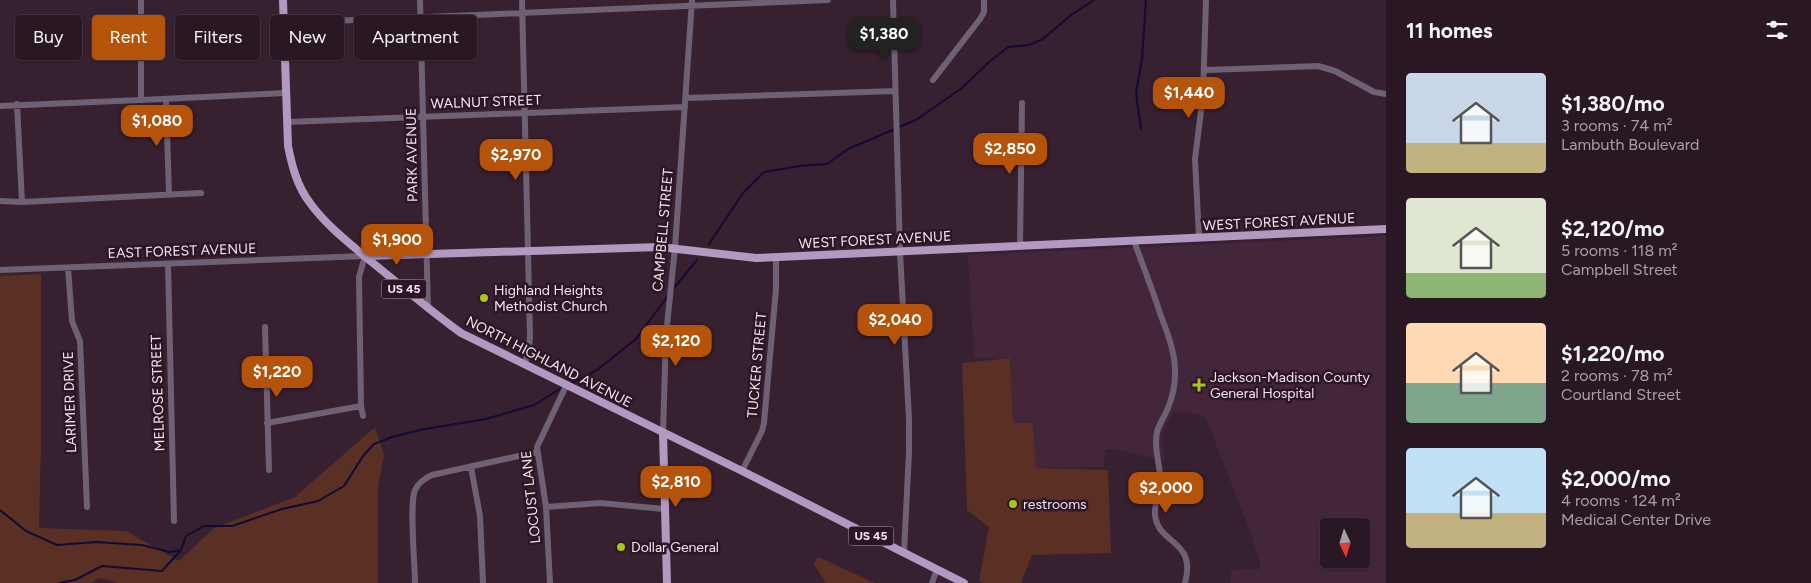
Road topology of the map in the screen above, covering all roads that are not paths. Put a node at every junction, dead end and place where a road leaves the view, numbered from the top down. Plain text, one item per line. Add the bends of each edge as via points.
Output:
1 (141, 0) edge
2 (283, 0) edge
3 (420, 0) edge
4 (522, 0) edge
5 (828, 0) edge
6 (893, 0) edge
7 (984, 0) edge
8 (1206, 0) edge
9 (692, 3) edge
10 (523, 14) junction
11 (284, 15) edge
12 (420, 15) edge
13 (477, 16) edge
14 (285, 60) edge
15 (422, 60) edge
16 (1205, 70) junction
17 (933, 80) dead end
18 (895, 91) junction
19 (286, 92) junction
20 (1386, 94) edge
21 (686, 98) junction
22 (166, 99) junction
23 (142, 100) junction
24 (1022, 103) dead end
25 (17, 104) junction
26 (0, 106) edge
27 (685, 107) junction
28 (525, 113) junction
29 (424, 117) junction
30 (287, 122) junction
31 (169, 194) junction
32 (201, 194) dead end
33 (0, 201) edge
34 (22, 202) junction
35 (1386, 229) edge
36 (1199, 238) junction
37 (1134, 240) junction
38 (1020, 246) junction
39 (674, 248) junction
40 (528, 251) junction
41 (900, 252) junction
42 (427, 254) junction
43 (365, 256) junction
44 (776, 257) junction
45 (168, 264) junction
46 (68, 268) junction
47 (0, 270) edge
48 (428, 309) junction
49 (265, 327) dead end
50 (524, 365) junction
51 (569, 387) junction
52 (361, 406) junction
53 (363, 416) dead end
54 (267, 423) junction
55 (663, 433) junction
56 (537, 452) junction
57 (471, 467) junction
58 (269, 470) dead end
59 (742, 471) junction
60 (546, 506) junction
61 (87, 507) dead end
62 (664, 509) junction
63 (174, 521) dead end
64 (904, 552) junction
65 (937, 569) junction
66 (415, 583) edge
67 (483, 583) edge
68 (550, 583) edge
69 (667, 583) edge
70 (932, 583) edge
71 (964, 583) edge
72 (1185, 583) edge

1 - 23 street
2 - 11 main road, NORTH HIGHLAND AVENUE / US 45
3 - 12 street, PARK AVENUE
4 - 10 street
5 - 9 street
6 - 18 street
7 - 17 street via 980,19
8 - 16 street
9 - 10 street
9 - 21 street, CAMPBELL STREET
10 - 13 street
10 - 28 street
14 - 19 main road, NORTH HIGHLAND AVENUE / US 45
15 - 29 street, PARK AVENUE
16 - 20 street via 1318,66 1335,71 1374,92
16 - 36 street via 1195,152
18 - 21 street
18 - 41 street
19 - 22 street
19 - 30 main road, NORTH HIGHLAND AVENUE / US 45
21 - 27 street, CAMPBELL STREET
22 - 23 street
22 - 31 street
23 - 25 street
24 - 38 street
25 - 26 street
25 - 34 street
27 - 28 street, WALNUT STREET
27 - 39 street, CAMPBELL STREET
28 - 29 street, WALNUT STREET
28 - 40 street
29 - 30 street, WALNUT STREET
29 - 42 street, PARK AVENUE
30 - 43 main road, NORTH HIGHLAND AVENUE / US 45 via 294,173 309,202 336,233
31 - 32 street
31 - 34 street
33 - 34 street
35 - 36 main road, WEST FOREST AVENUE
36 - 37 main road, WEST FOREST AVENUE
37 - 38 main road, WEST FOREST AVENUE
37 - 72 street via 1174,359 1173,392 1156,440 1160,480 1155,517 1157,524 1186,555
38 - 41 main road, WEST FOREST AVENUE
39 - 40 main road, WEST FOREST AVENUE
39 - 44 main road, WEST FOREST AVENUE via 739,257
39 - 55 street, CAMPBELL STREET
40 - 42 main road, WEST FOREST AVENUE
40 - 50 street via 530,336
41 - 44 main road, WEST FOREST AVENUE
41 - 64 street via 909,428
42 - 43 main road, WEST FOREST AVENUE
42 - 48 street, PARK AVENUE
43 - 45 street, EAST FOREST AVENUE
43 - 48 main road, NORTH HIGHLAND AVENUE / US 45
43 - 52 street via 359,277
44 - 59 street, TUCKER STREET via 764,422
45 - 46 street, EAST FOREST AVENUE
45 - 63 street, MELROSE STREET
46 - 47 street, EAST FOREST AVENUE
46 - 61 street, LARIMER DRIVE via 72,321 80,340
48 - 50 main road, NORTH HIGHLAND AVENUE / US 45 via 461,334
49 - 54 street
50 - 51 main road, NORTH HIGHLAND AVENUE / US 45
51 - 55 main road, NORTH HIGHLAND AVENUE / US 45
51 - 56 street, LOCUST LANE via 539,439
52 - 53 street
52 - 54 street
54 - 58 street
55 - 59 main road, NORTH HIGHLAND AVENUE / US 45
55 - 62 main road, CAMPBELL STREET
56 - 57 street
56 - 60 street, LOCUST LANE
57 - 66 street via 432,475 418,484 414,491
57 - 67 street via 480,516
59 - 64 main road, NORTH HIGHLAND AVENUE / US 45
60 - 62 street via 600,504
60 - 68 street, LOCUST LANE
62 - 69 main road, CAMPBELL STREET
64 - 65 main road, NORTH HIGHLAND AVENUE / US 45
65 - 70 street
65 - 71 main road, NORTH HIGHLAND AVENUE / US 45

